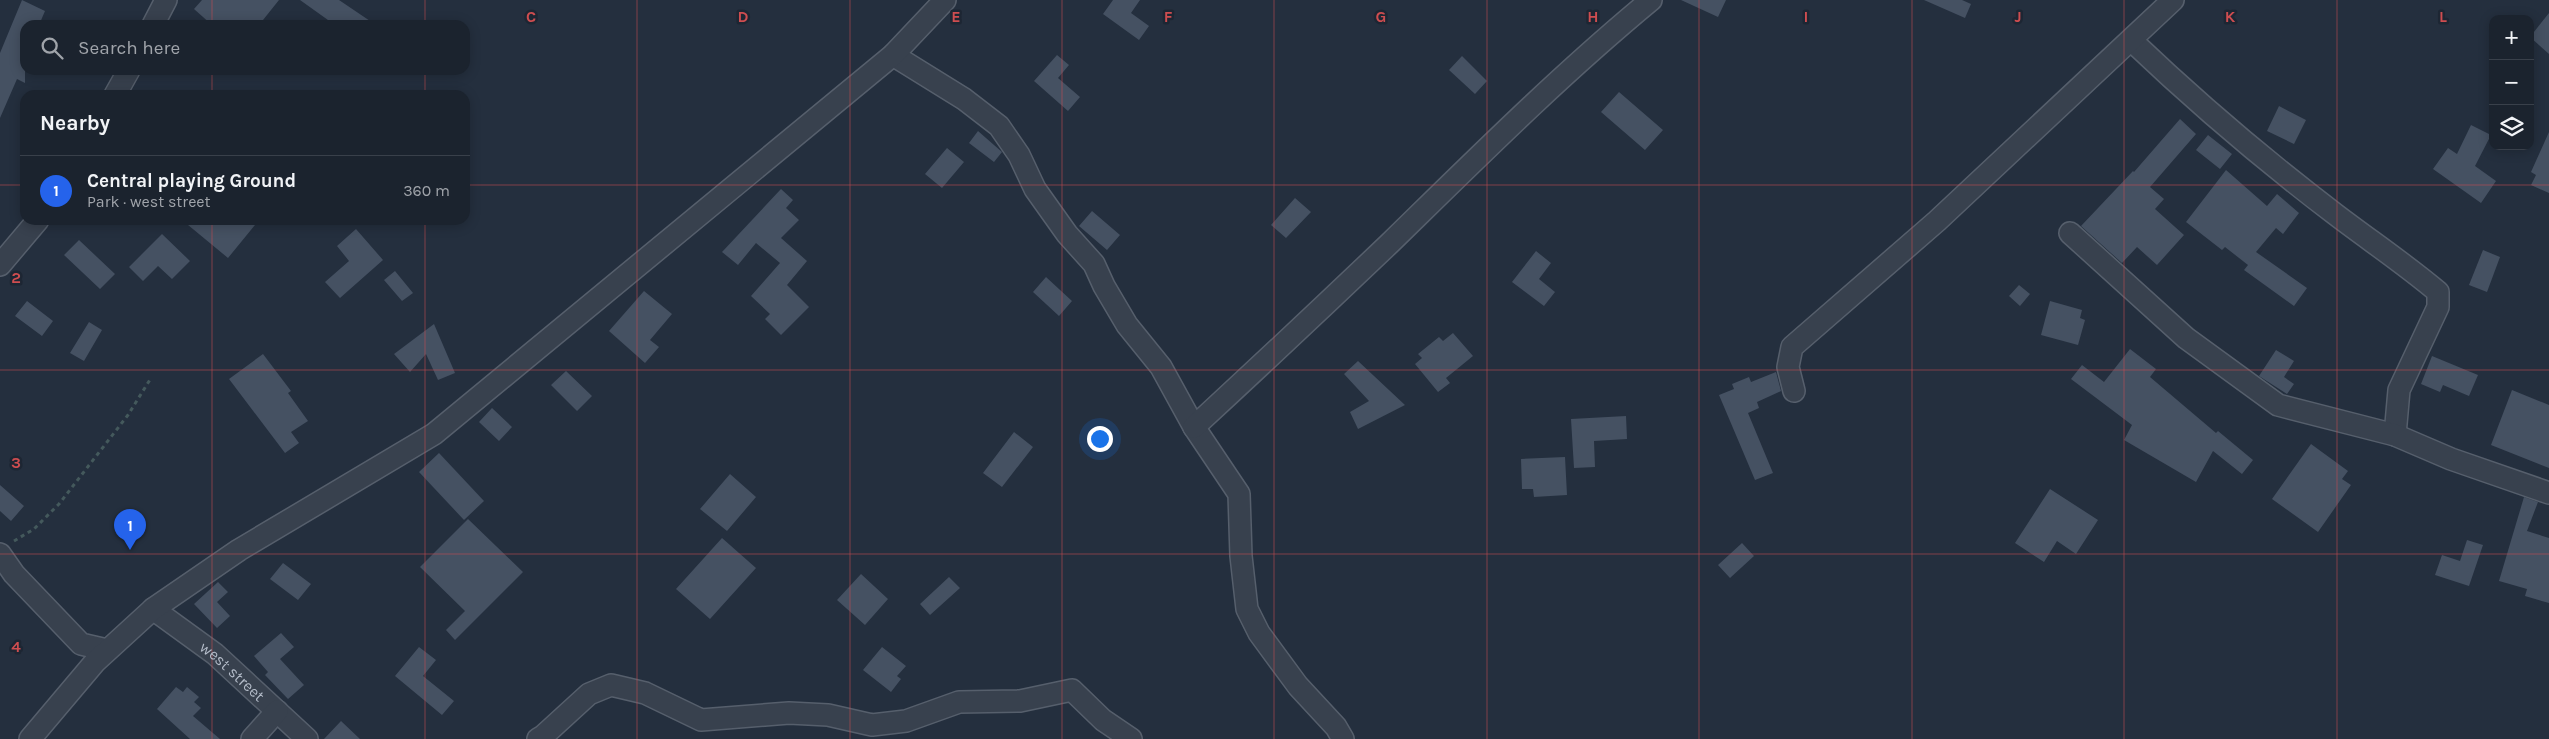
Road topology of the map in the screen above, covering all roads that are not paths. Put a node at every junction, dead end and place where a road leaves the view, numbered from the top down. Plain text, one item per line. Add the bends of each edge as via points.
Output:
1 (166, 0) edge
2 (945, 0) edge
3 (1651, 0) edge
4 (2173, 0) edge
5 (156, 20) edge
6 (2132, 41) junction
7 (893, 55) junction
8 (126, 75) edge
9 (118, 90) edge
10 (34, 225) edge
11 (2070, 234) dead end
12 (0, 265) edge
13 (1794, 390) dead end
14 (1194, 427) junction
15 (2395, 435) junction
16 (2549, 493) edge
17 (6, 549) edge
18 (153, 609) junction
19 (81, 644) junction
20 (107, 650) junction
21 (86, 674) junction
22 (277, 711) junction
23 (30, 739) edge
24 (252, 739) edge
25 (307, 739) edge
26 (538, 739) edge
27 (1131, 739) edge
28 (1343, 739) edge

1 - 5 street
2 - 7 street
3 - 14 street via 1509,127 1327,304
4 - 6 street
6 - 13 street via 1937,222 1792,348 1788,367
6 - 15 street via 2200,105 2438,292 2438,307 2399,390
7 - 14 street via 964,99 999,126 1019,155 1035,189 1067,234 1094,264 1127,325 1161,367
7 - 18 street via 434,434 238,550
8 - 9 street
10 - 12 street
11 - 15 street via 2186,338 2278,405
14 - 28 street via 1239,494 1246,609 1259,633 1298,686
15 - 16 street via 2451,459
17 - 19 street via 14,574
18 - 20 street
18 - 22 street, west street via 215,654
19 - 20 street
19 - 21 street
20 - 21 street
21 - 23 street
22 - 24 street
22 - 25 street, west street
26 - 27 street via 589,694 611,685 645,692 700,720 789,713 872,724 906,722 959,702 1020,701 1072,690 1103,720

